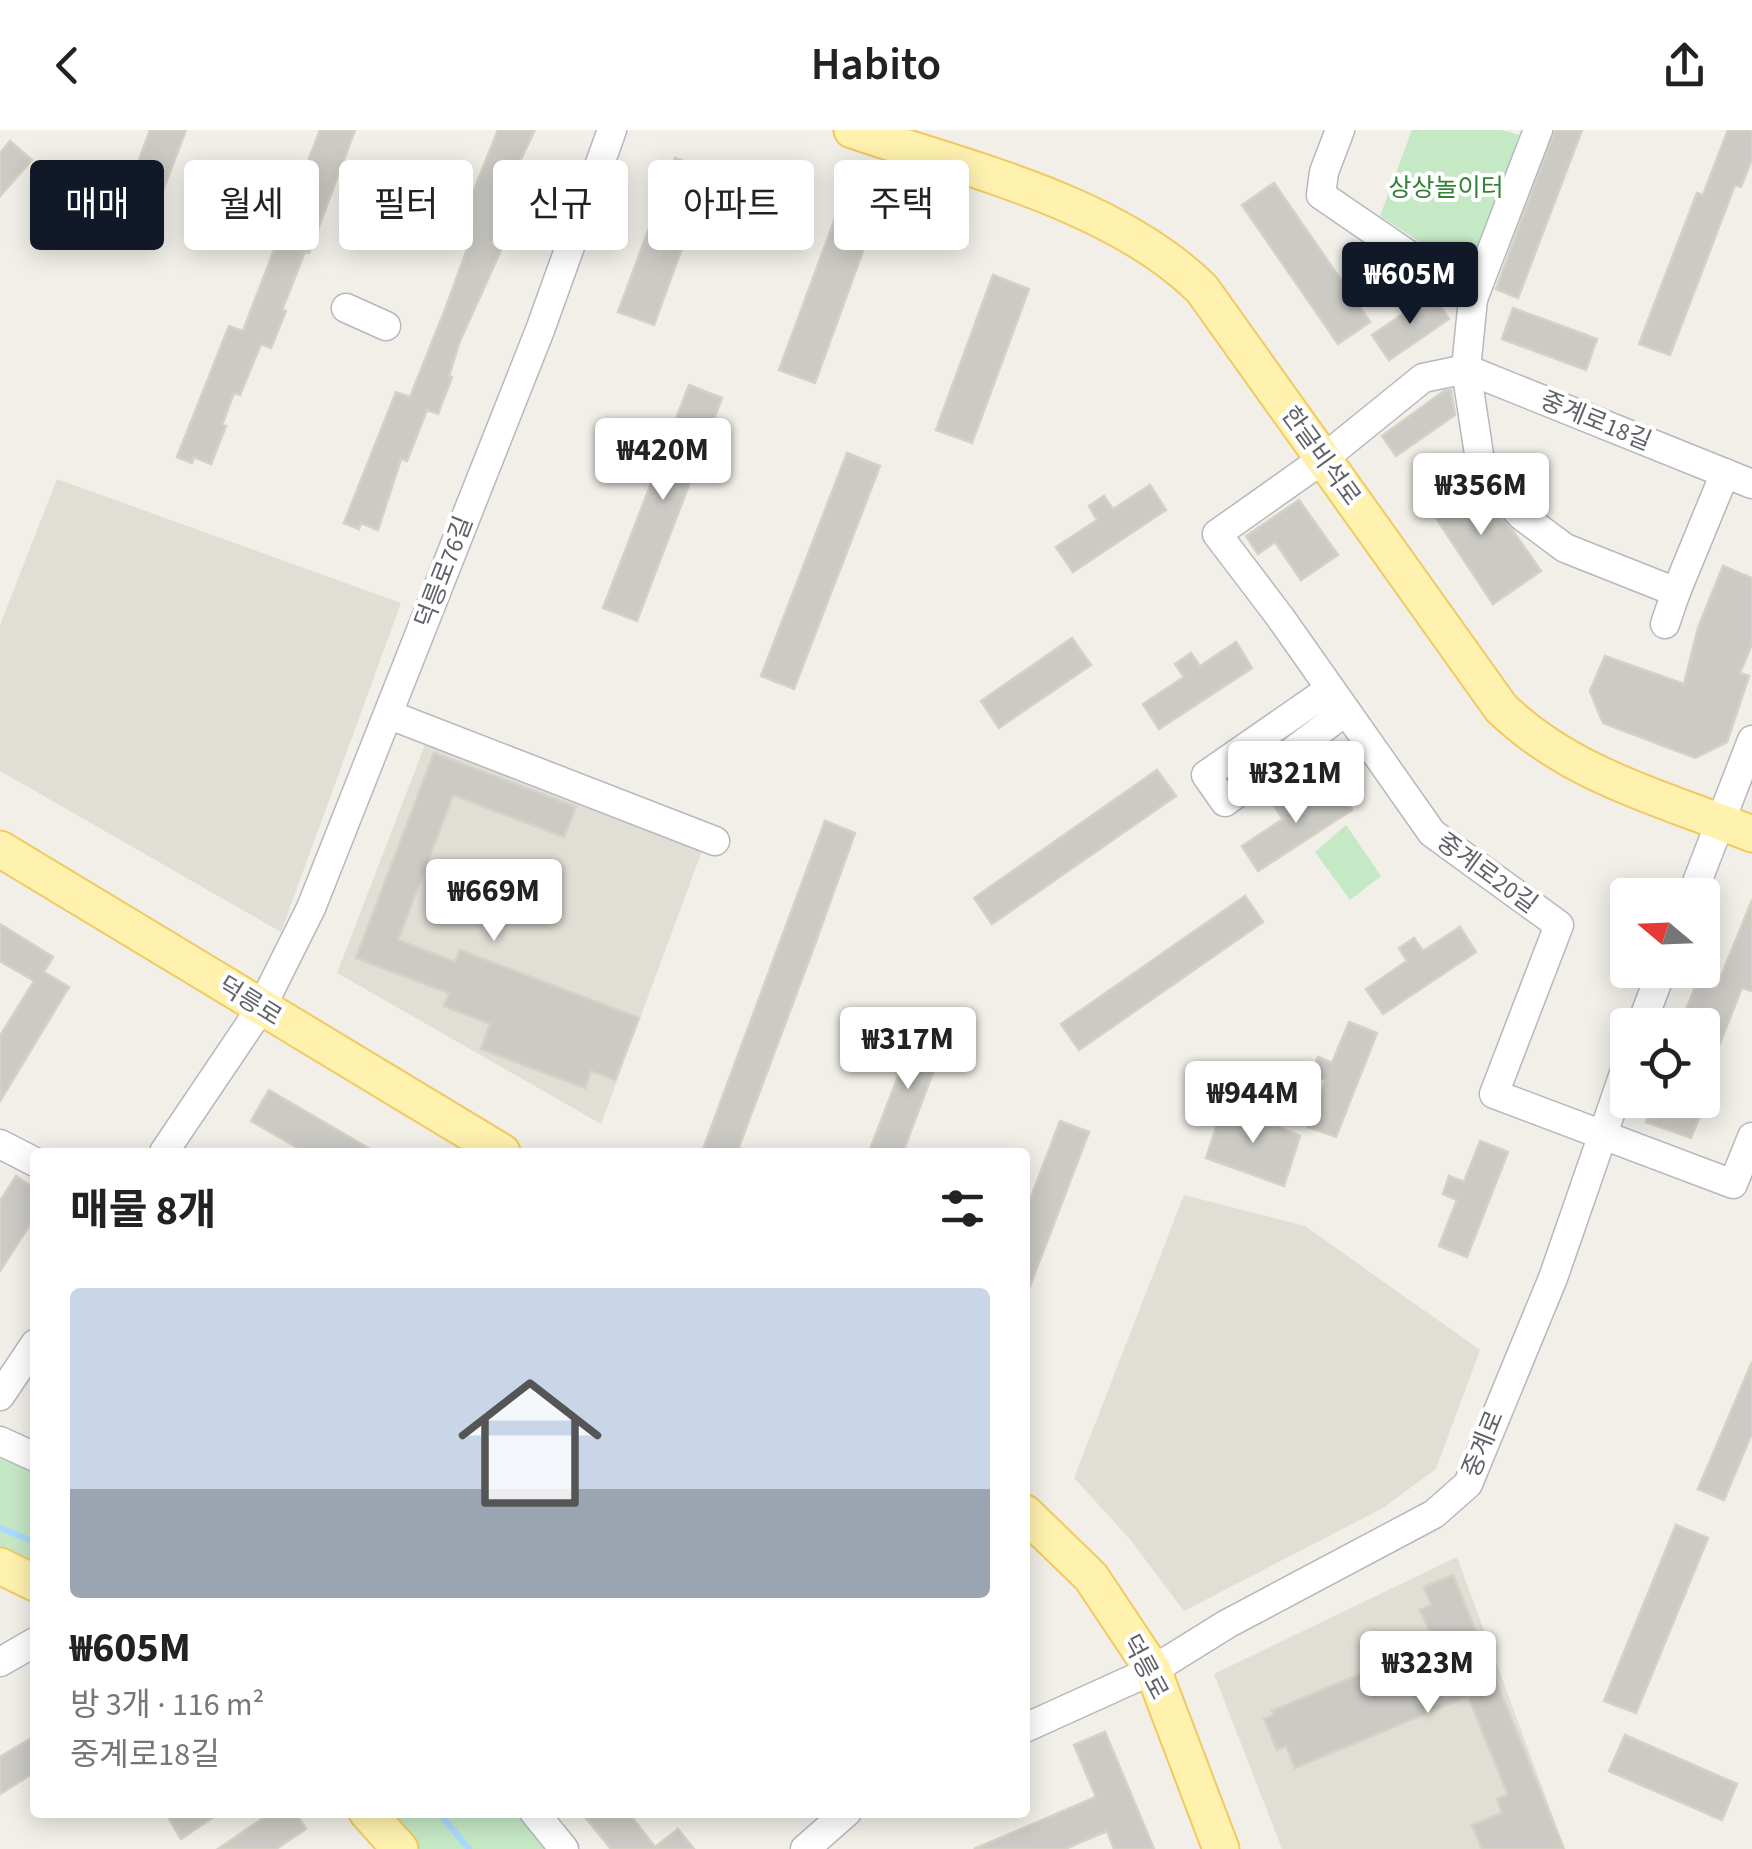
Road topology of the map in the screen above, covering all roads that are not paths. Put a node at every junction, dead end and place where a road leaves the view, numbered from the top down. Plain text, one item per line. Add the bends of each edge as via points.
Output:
1 (612, 130) edge
2 (852, 130) edge
3 (1340, 130) edge
4 (1538, 130) edge
5 (1473, 299) junction
6 (346, 308) dead end
7 (386, 326) dead end
8 (1466, 369) junction
9 (1323, 459) junction
10 (1726, 473) junction
11 (1752, 484) edge
12 (1676, 592) junction
13 (1665, 624) dead end
14 (390, 714) junction
15 (1752, 740) edge
16 (1737, 828) edge
17 (716, 841) dead end
18 (0, 849) edge
19 (1703, 878) edge
20 (261, 1008) junction
21 (1610, 1113) edge
22 (1602, 1135) junction
23 (1752, 1136) edge
24 (0, 1144) edge
25 (167, 1148) edge
26 (495, 1148) edge
27 (30, 1159) edge
28 (30, 1351) edge
29 (0, 1396) edge
30 (0, 1440) edge
31 (30, 1454) edge
32 (1030, 1518) edge
33 (0, 1566) edge
34 (30, 1581) edge
35 (30, 1645) edge
36 (0, 1662) edge
37 (1153, 1670) junction
38 (1030, 1726) edge
39 (372, 1818) edge
40 (539, 1818) edge
41 (840, 1818) edge
42 (400, 1849) edge
43 (564, 1849) edge
44 (805, 1849) edge
45 (1220, 1849) edge

1 - 14 street, 덕릉로76길
2 - 9 main road, 한글비석로 via 1103,219 1178,266 1202,289
3 - 5 street via 1320,194
4 - 5 street
5 - 8 street
6 - 7 street
8 - 9 street via 1423,378
8 - 10 street, 중계로18길
8 - 12 street via 1482,474 1565,548
9 - 16 main road, 한글비석로 via 1514,720 1575,763
9 - 22 street, 중계로20길 via 1217,534 1432,833 1559,925 1494,1094
10 - 11 street, 중계로18길
10 - 12 street
12 - 13 street
14 - 17 street
14 - 20 street, 덕릉로76길 via 311,908
15 - 16 street
16 - 19 street
18 - 20 main road, 덕릉로
20 - 25 street, 덕릉로76길
20 - 26 main road, 덕릉로
21 - 22 street, 중계로
22 - 23 street via 1733,1184
22 - 37 street, 중계로 via 1554,1278 1468,1484 1434,1514
24 - 27 street
28 - 29 street
30 - 31 street
32 - 37 main road, 덕릉로 via 1092,1577
33 - 34 main road
35 - 36 street
37 - 38 street, 중계로
37 - 45 main road, 덕릉로
39 - 42 main road
40 - 43 street
41 - 44 street

